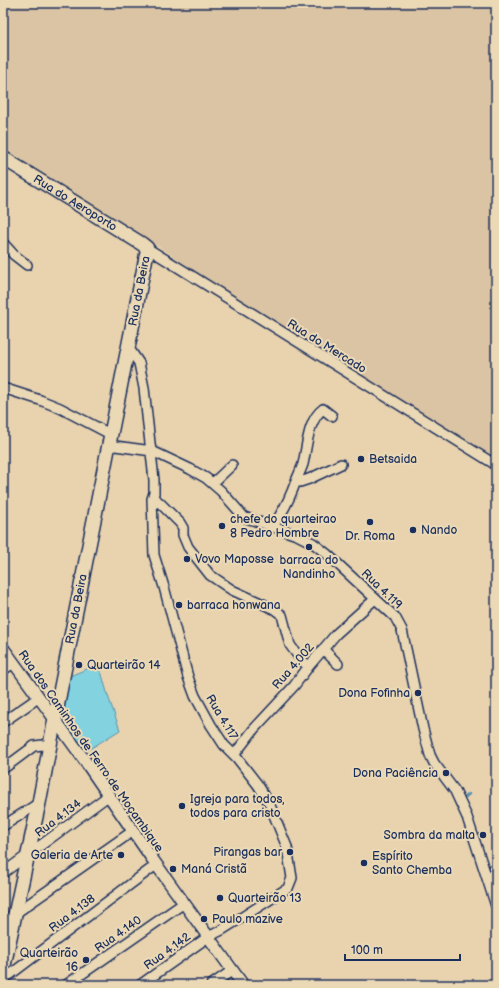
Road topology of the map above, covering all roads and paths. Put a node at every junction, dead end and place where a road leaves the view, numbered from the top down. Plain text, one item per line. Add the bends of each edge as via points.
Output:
1 (3, 158) edge
2 (3, 243) edge
3 (147, 248) junction
4 (27, 265) dead end
5 (128, 347) junction
6 (3, 388) edge
7 (332, 416) dead end
8 (109, 440) junction
9 (152, 452) junction
10 (341, 464) dead end
11 (232, 465) dead end
12 (496, 465) edge
13 (296, 481) junction
14 (213, 483) junction
15 (152, 499) junction
16 (272, 527) junction
17 (375, 599) junction
18 (3, 648) edge
19 (323, 649) junction
20 (14, 663) junction
21 (338, 664) dead end
22 (309, 666) junction
23 (3, 670) edge
24 (38, 698) junction
25 (55, 721) junction
26 (3, 722) edge
27 (50, 746) junction
28 (234, 755) junction
29 (3, 769) edge
30 (108, 796) junction
31 (39, 803) junction
32 (3, 826) edge
33 (133, 832) junction
34 (28, 855) junction
35 (156, 865) junction
36 (3, 873) edge
37 (184, 904) junction
38 (496, 906) edge
39 (15, 913) junction
40 (3, 922) edge
41 (208, 937) junction
42 (3, 970) edge
43 (233, 970) junction
44 (3, 980) edge
45 (66, 985) edge
46 (140, 985) edge
47 (211, 985) edge
48 (243, 985) edge

1 - 3 main road, Rua do Aeroporto
2 - 4 street
3 - 5 main road, Rua da Beira
3 - 12 street, Rua do Mercado
5 - 8 main road, Rua da Beira
5 - 9 street, Rua 4.117 via 139,363
6 - 8 street, Rua 4.119 via 60,408
7 - 13 street via 323,409 316,416
8 - 9 street, Rua 4.119
8 - 25 main road, Rua da Beira
9 - 14 street, Rua 4.119 via 190,469
9 - 15 street, Rua 4.117
10 - 13 street via 309,479
11 - 14 street
13 - 16 street via 290,498
14 - 16 street, Rua 4.119 via 244,517
15 - 22 street via 159,502 180,523 188,547 210,575 282,615 290,645
15 - 28 street, Rua 4.117 via 154,555 188,677 211,725
16 - 17 street, Rua 4.119 via 313,543
17 - 19 street, Rua 4.002
17 - 38 street, Rua 4.119 via 395,617 402,630 430,755 456,791
18 - 20 street, Rua dos Caminhos de Ferro de Moçambique
19 - 21 street
19 - 22 street, Rua 4.002
20 - 23 street
20 - 24 street, Rua dos Caminhos de Ferro de Moçambique
22 - 28 street, Rua 4.002
24 - 25 street, Rua dos Caminhos de Ferro de Moçambique
24 - 26 street
25 - 27 main road, Rua da Beira
25 - 30 street, Rua dos Caminhos de Ferro de Moçambique
27 - 29 street via 34,746
27 - 31 main road, Rua da Beira
28 - 41 street, Rua 4.117 via 269,803 287,847 292,878 288,888
30 - 33 street, Rua dos Caminhos de Ferro de Moçambique
30 - 34 street, Rua 4.134
31 - 32 street
31 - 34 main road, Rua da Beira
33 - 35 street, Rua dos Caminhos de Ferro de Moçambique
33 - 39 street
34 - 36 street, Rua 4.134
34 - 39 main road, Rua da Beira
35 - 37 street, Rua dos Caminhos de Ferro de Moçambique
35 - 44 street, Rua 4.138
37 - 41 street, Rua dos Caminhos de Ferro de Moçambique
37 - 45 street, Rua 4.140
39 - 40 street
39 - 42 main road, Rua da Beira
41 - 43 street, Rua dos Caminhos de Ferro de Moçambique
41 - 46 street, Rua 4.142
43 - 47 street
43 - 48 street, Rua dos Caminhos de Ferro de Moçambique

